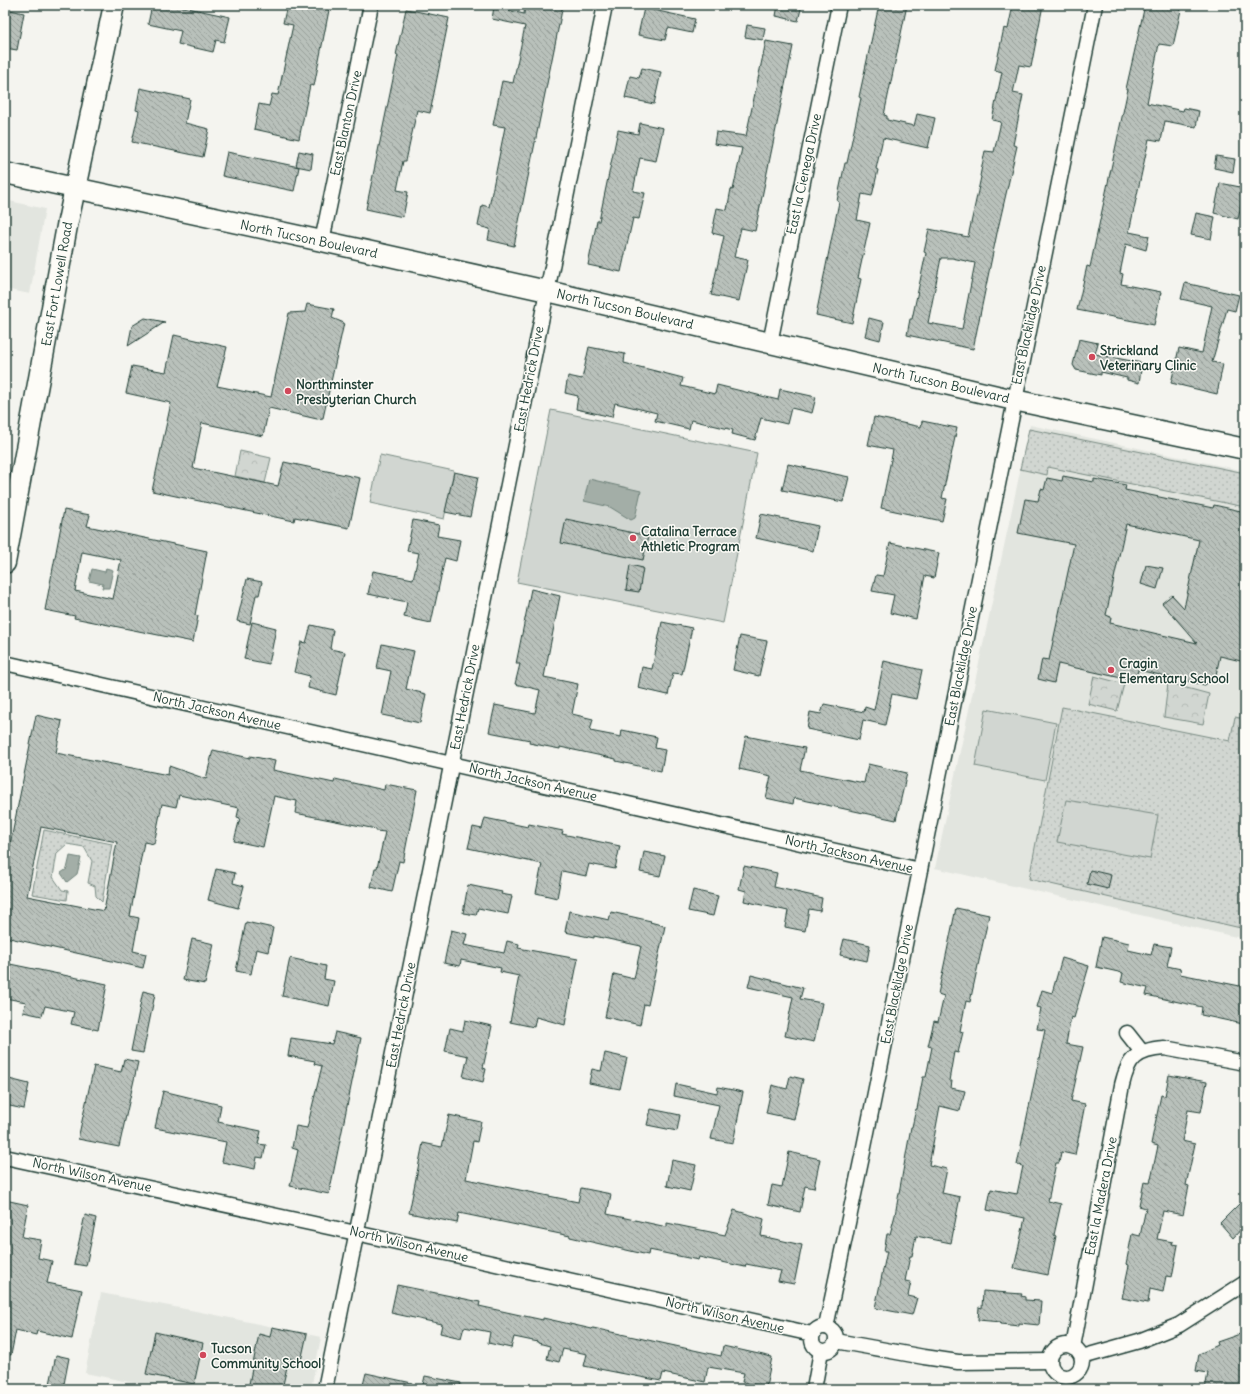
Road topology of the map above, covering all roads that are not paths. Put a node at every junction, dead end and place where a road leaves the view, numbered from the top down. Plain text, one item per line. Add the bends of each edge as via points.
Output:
1 (114, 5) edge
2 (371, 5) edge
3 (605, 5) edge
4 (840, 5) edge
5 (1095, 5) edge
6 (5, 173) edge
7 (75, 189) junction
8 (322, 241) junction
9 (547, 291) junction
10 (770, 343) junction
11 (1014, 400) junction
12 (1245, 449) edge
13 (5, 563) edge
14 (5, 663) edge
15 (452, 764) junction
16 (920, 870) junction
17 (1127, 1033) dead end
18 (1142, 1052) junction
19 (1245, 1063) edge
20 (5, 1157) edge
21 (356, 1233) junction
22 (1245, 1283) edge
23 (826, 1327) junction
24 (812, 1334) junction
25 (836, 1341) junction
26 (821, 1351) junction
27 (1077, 1352) junction
28 (1049, 1362) junction
29 (1060, 1383) edge
30 (325, 1389) edge
31 (814, 1389) edge

1 - 7 main road, East Fort Lowell Road
2 - 8 street, East Blanton Drive
3 - 9 street, East Hedrick Drive
4 - 10 street, East la Cienega Drive
5 - 11 street, East Blacklidge Drive
6 - 7 main road, North Tucson Boulevard
7 - 8 main road, North Tucson Boulevard
7 - 13 main road, East Fort Lowell Road
8 - 9 main road, North Tucson Boulevard
9 - 10 main road, North Tucson Boulevard
9 - 15 street, East Hedrick Drive
10 - 11 main road, North Tucson Boulevard
11 - 12 main road, North Tucson Boulevard
11 - 16 street, East Blacklidge Drive
14 - 15 street, North Jackson Avenue
15 - 16 street, North Jackson Avenue
15 - 21 street, East Hedrick Drive
16 - 23 street, East Blacklidge Drive
17 - 18 street
18 - 19 street via 1164,1048
18 - 27 street, East la Madera Drive via 1130,1062 1122,1085
20 - 21 street, North Wilson Avenue
21 - 24 street, North Wilson Avenue
21 - 30 street, East Hedrick Drive
22 - 27 street via 1179,1324 1139,1341
23 - 24 street via 820,1327
23 - 25 street via 834,1332
24 - 26 street via 811,1340 815,1348
25 - 26 street via 831,1349
25 - 28 street via 958,1362
26 - 31 street
27 - 28 street via 1065,1345 1059,1346 1054,1349
27 - 29 street via 1081,1368
28 - 29 street

